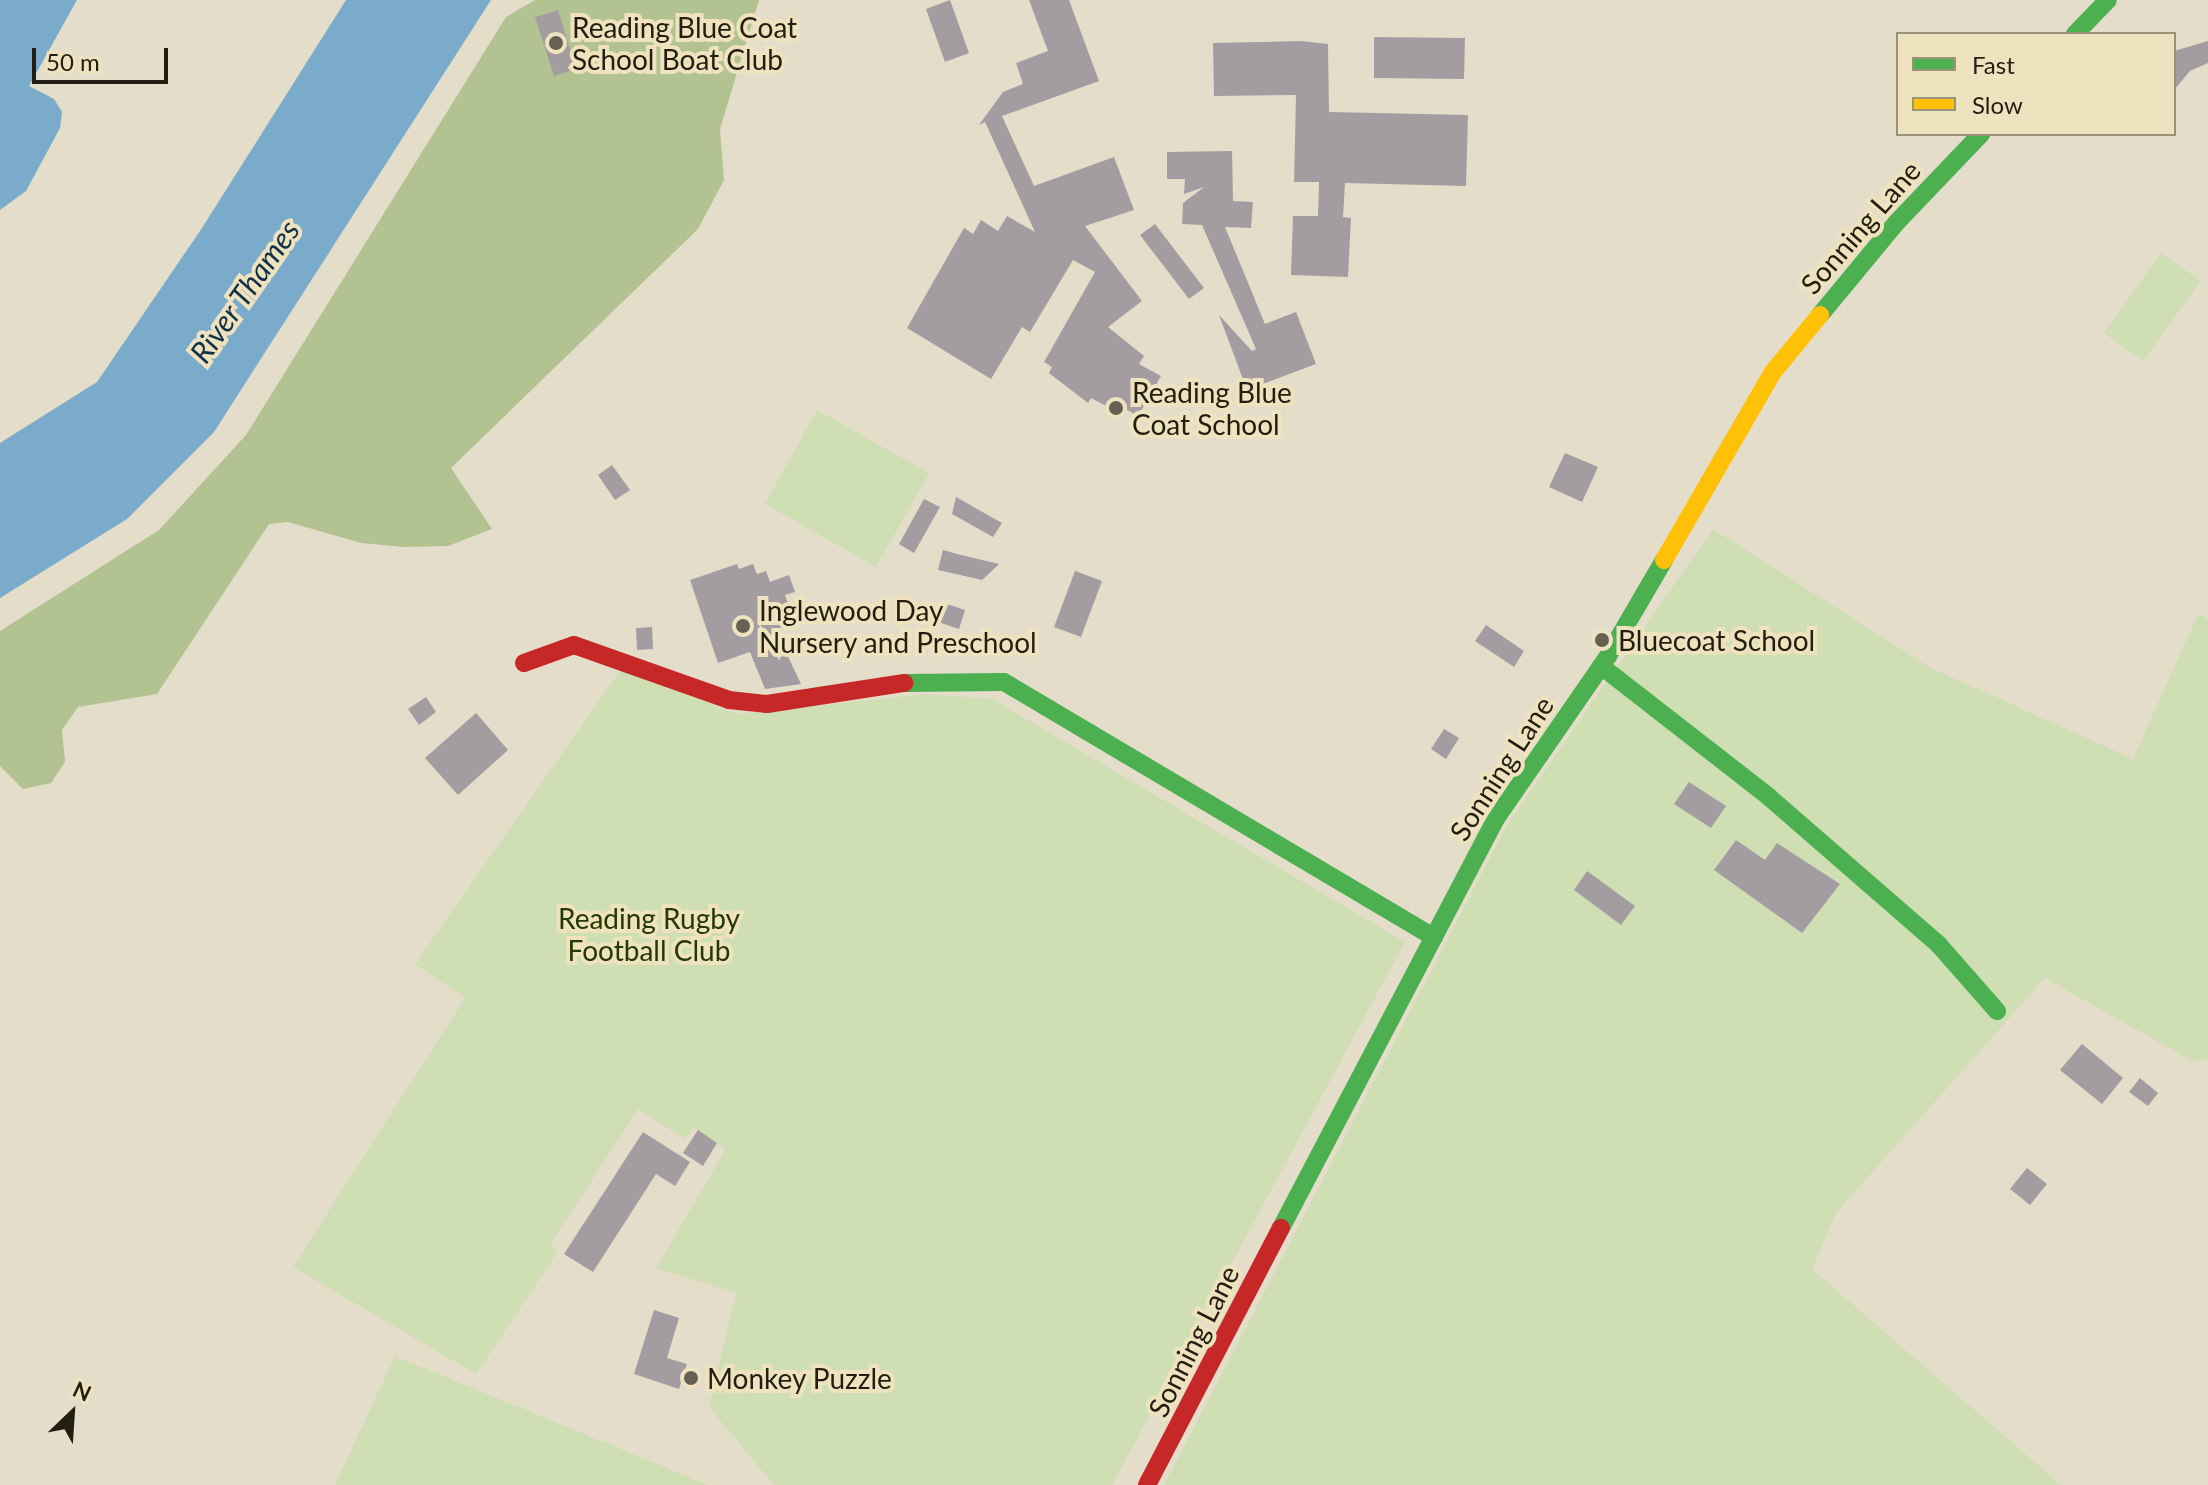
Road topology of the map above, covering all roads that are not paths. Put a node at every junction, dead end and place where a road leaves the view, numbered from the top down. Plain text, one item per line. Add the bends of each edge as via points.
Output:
1 (2108, 0) edge
2 (2077, 32) edge
3 (1979, 136) edge
4 (524, 663) dead end
5 (1601, 666) junction
6 (1434, 937) junction
7 (1997, 1011) dead end
8 (1147, 1485) edge

1 - 2 main road
3 - 5 main road, Sonning Lane via 1897,222 1773,372
4 - 6 main road via 574,645 729,700 767,704 932,679 1004,682
5 - 6 main road, Sonning Lane via 1495,820
5 - 7 main road via 1769,797 1939,945
6 - 8 main road, Sonning Lane

